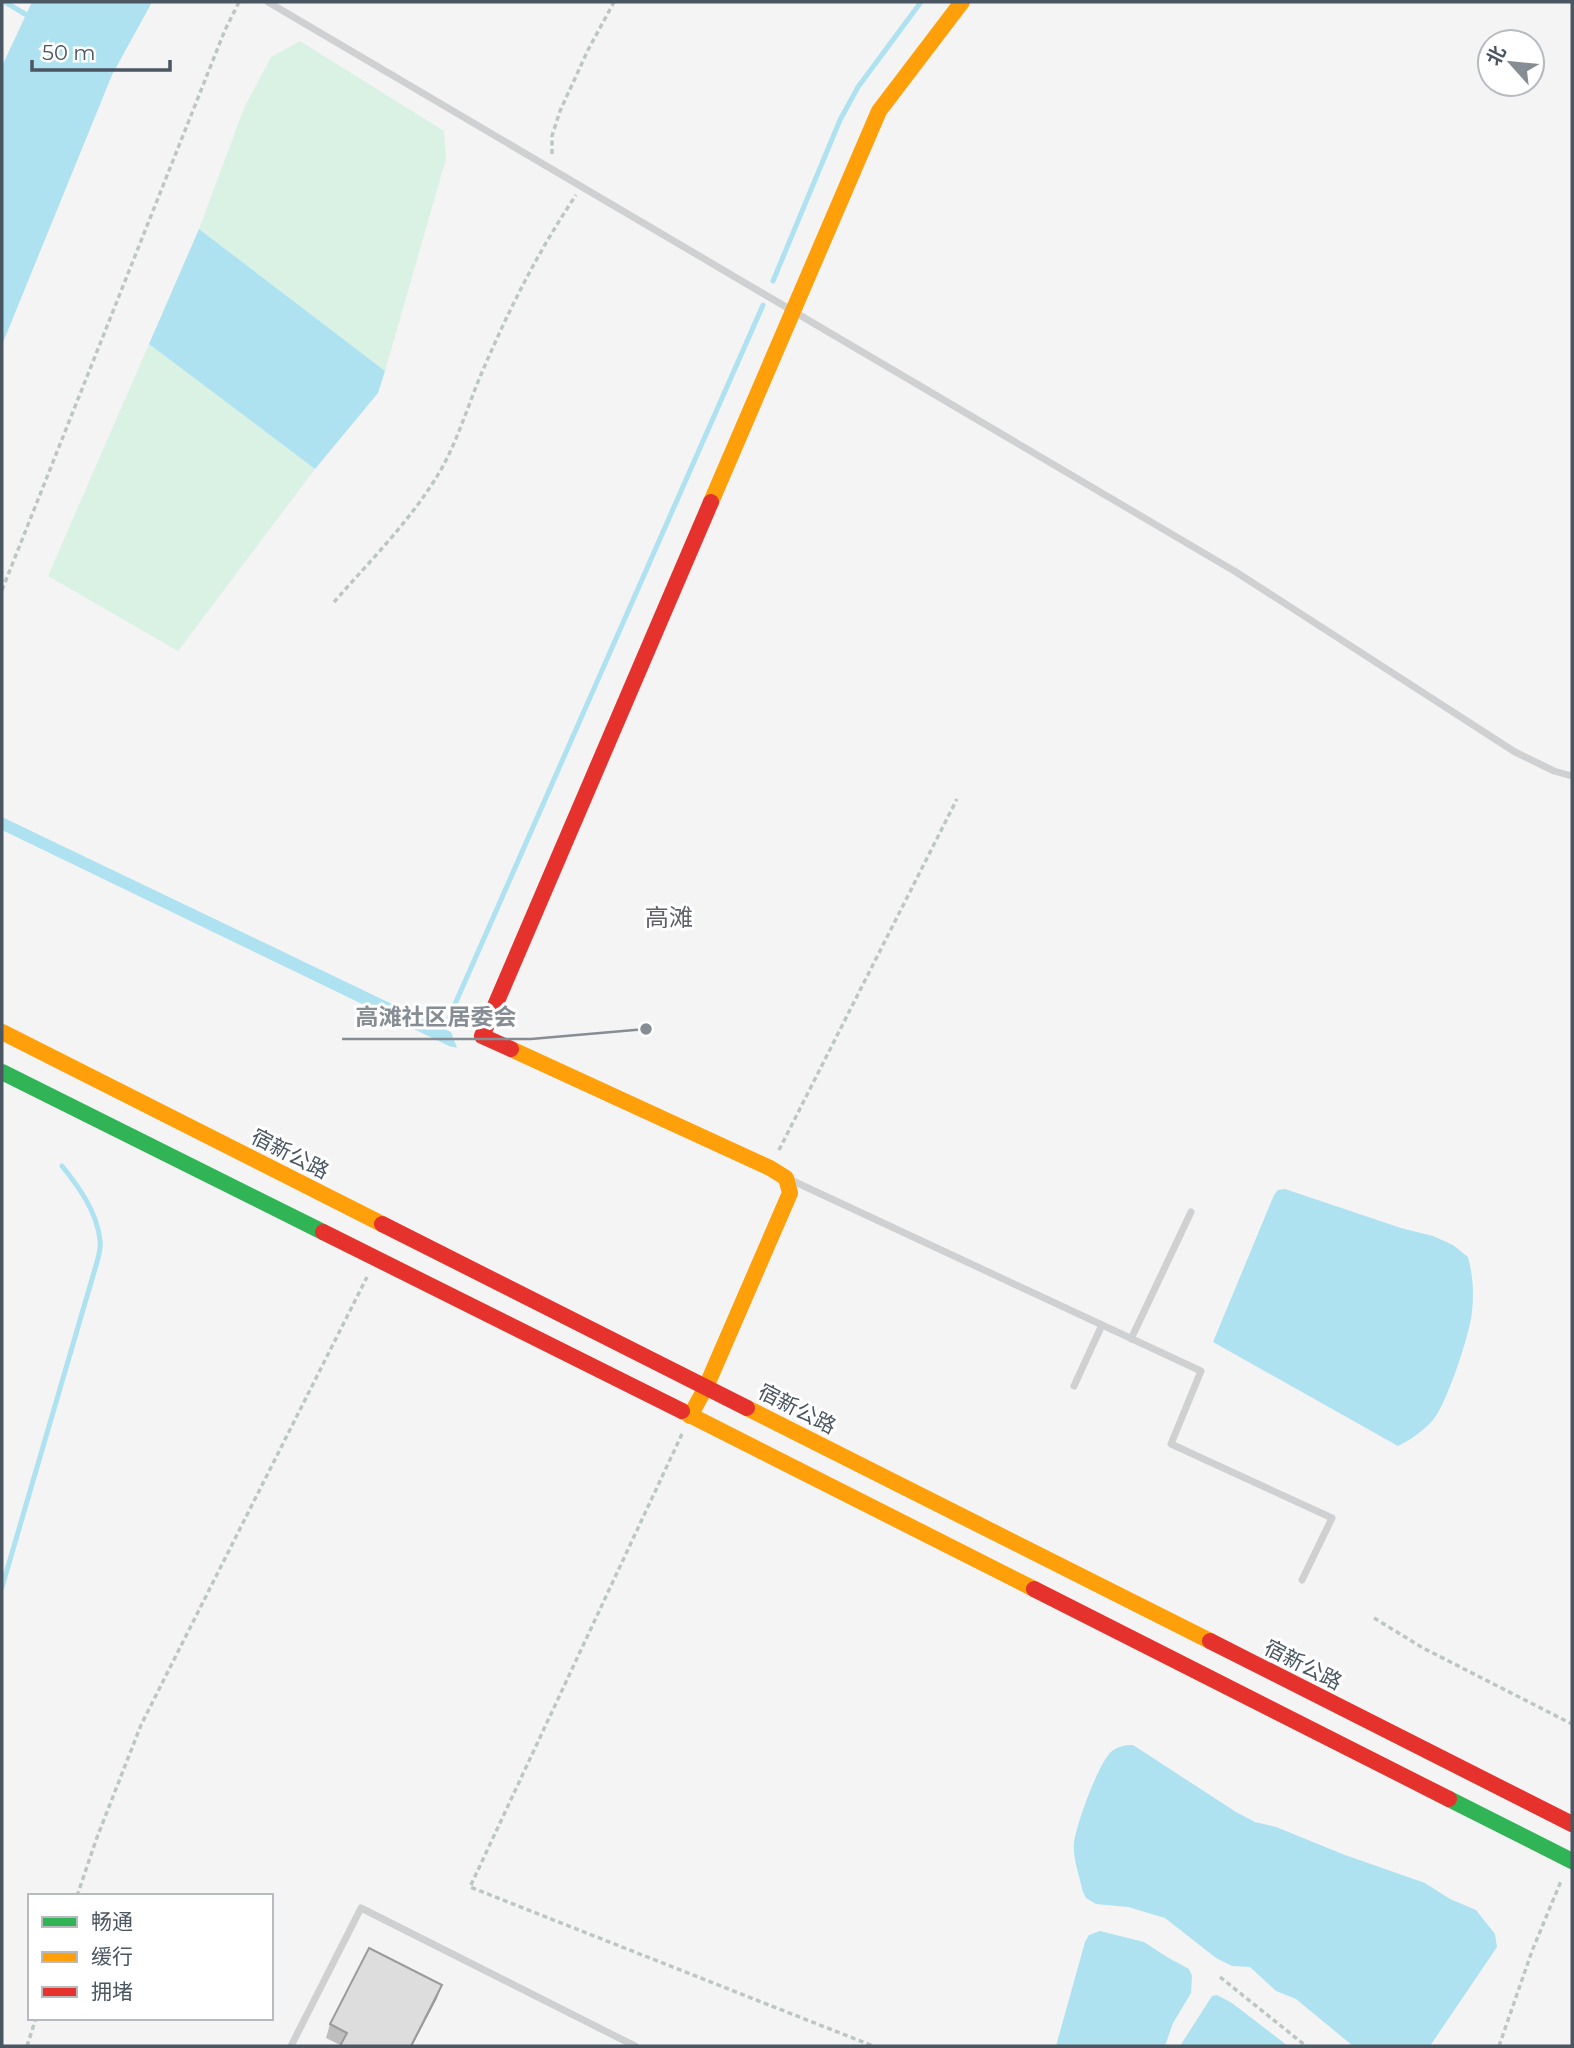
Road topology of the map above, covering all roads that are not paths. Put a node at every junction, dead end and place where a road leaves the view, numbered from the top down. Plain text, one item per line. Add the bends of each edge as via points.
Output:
1 (268, 2) edge
2 (962, 2) edge
3 (793, 310) junction
4 (1572, 776) edge
5 (2, 1031) edge
6 (2, 1072) edge
7 (786, 1178) junction
8 (1191, 1212) dead end
9 (1102, 1325) junction
10 (1131, 1339) junction
11 (1074, 1386) dead end
12 (706, 1387) junction
13 (691, 1416) junction
14 (1302, 1580) dead end
15 (1572, 1824) edge
16 (1571, 1860) edge
17 (631, 2045) edge
18 (291, 2046) edge

1 - 3 lane
2 - 3 main road via 879,111
3 - 4 lane via 1236,572 1515,752
3 - 7 main road via 482,1035
5 - 12 main road, 宿新公路
6 - 13 main road
7 - 9 lane
7 - 12 main road via 790,1193
8 - 10 lane
9 - 10 lane
9 - 11 lane
10 - 14 lane via 1201,1371 1171,1444 1332,1518
12 - 13 main road
12 - 15 main road, 宿新公路
13 - 16 main road
17 - 18 lane via 361,1908

